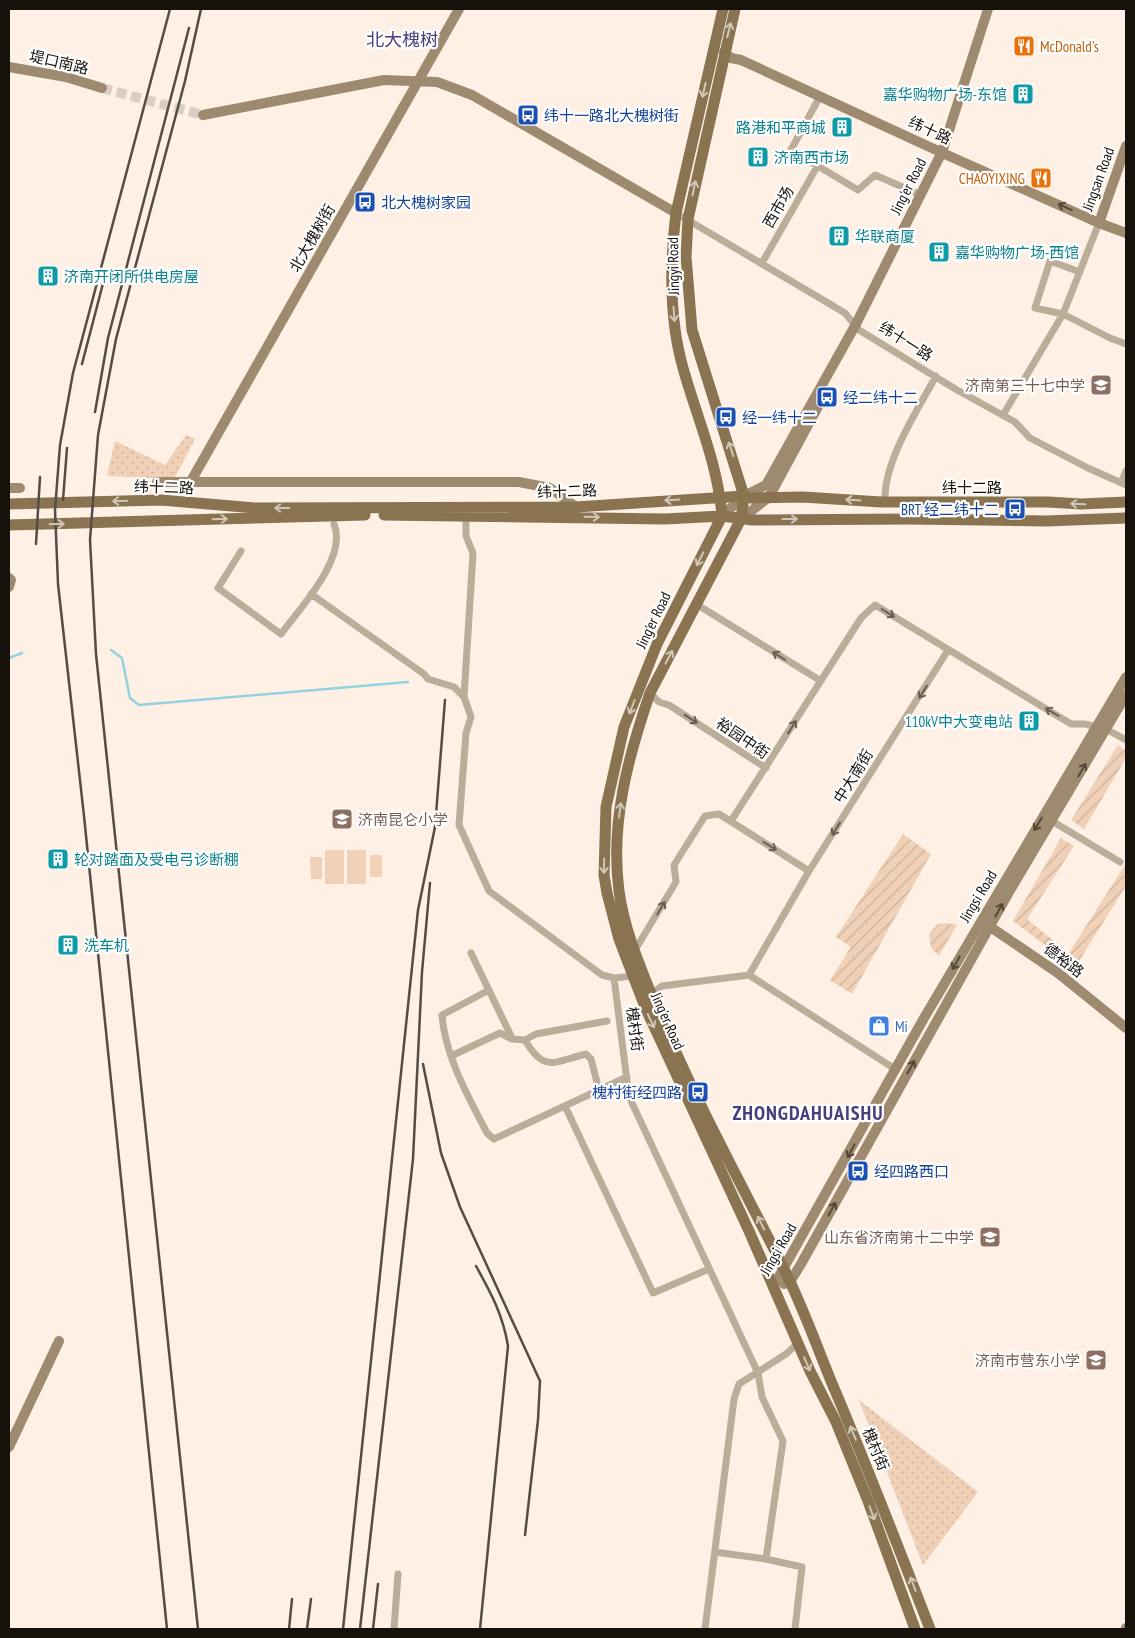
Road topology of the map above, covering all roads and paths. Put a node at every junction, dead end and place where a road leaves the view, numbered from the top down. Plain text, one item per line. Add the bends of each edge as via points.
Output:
1 (459, 9) edge
2 (723, 9) edge
3 (735, 9) edge
4 (988, 9) edge
5 (994, 9) edge
6 (724, 52) junction
7 (9, 67) edge
8 (418, 81) junction
9 (102, 88) tunnel mouth
10 (820, 96) junction
11 (203, 115) tunnel mouth
12 (1126, 146) edge
13 (944, 153) junction
14 (818, 165) junction
15 (921, 195) junction
16 (676, 212) junction
17 (688, 219) junction
18 (1099, 223) junction
19 (1126, 232) edge
20 (762, 263) junction
21 (1080, 272) junction
22 (1064, 314) junction
23 (858, 327) junction
24 (1126, 344) edge
25 (936, 376) junction
26 (1003, 415) junction
27 (1126, 471) edge
28 (191, 481) junction
29 (157, 482) dead end
30 (1123, 484) edge
31 (9, 488) edge
32 (20, 488) dead end
33 (744, 496) junction
34 (720, 497) junction
35 (768, 497) junction
36 (885, 502) junction
37 (1126, 502) edge
38 (9, 504) edge
39 (576, 507) junction
40 (466, 516) junction
41 (722, 516) junction
42 (1126, 518) edge
43 (741, 519) junction
44 (334, 524) dead end
45 (9, 525) edge
46 (241, 551) dead end
47 (9, 578) edge
48 (9, 587) edge
49 (311, 594) junction
50 (696, 604) junction
51 (948, 650) junction
52 (1126, 677) edge
53 (821, 682) junction
54 (650, 694) junction
55 (1126, 695) edge
56 (464, 697) junction
57 (1102, 728) junction
58 (1126, 740) edge
59 (766, 768) junction
60 (1052, 821) junction
61 (731, 822) junction
62 (1120, 862) dead end
63 (809, 871) junction
64 (985, 924) junction
65 (636, 950) junction
66 (471, 953) dead end
67 (749, 975) junction
68 (633, 976) junction
69 (614, 978) junction
70 (489, 990) junction
71 (650, 991) junction
72 (606, 1021) dead end
73 (1126, 1028) edge
74 (512, 1038) junction
75 (525, 1040) junction
76 (451, 1056) junction
77 (895, 1069) junction
78 (626, 1077) junction
79 (599, 1090) junction
80 (565, 1106) junction
81 (709, 1269) junction
82 (784, 1269) junction
83 (790, 1282) junction
84 (774, 1287) junction
85 (59, 1342) dead end
86 (798, 1343) junction
87 (758, 1373) junction
88 (9, 1447) edge
89 (715, 1552) junction
90 (766, 1559) junction
91 (398, 1574) dead end
92 (394, 1629) edge
93 (705, 1629) edge
94 (795, 1629) edge
95 (915, 1629) edge
96 (930, 1629) edge

1 - 8 street, 北大槐树街
2 -> 16 main road, Jingyi Road
6 -> 3 main road, Jingyi Road
4 - 13 street, Jing'er Road
5 - 13 street, Jing'er Road
6 - 10 street, 纬十路 via 731,58
17 -> 6 main road, Jingyi Road
7 - 9 street, 堤口南路 via 66,77
8 - 11 street via 384,80
8 - 16 street via 436,82 472,95
8 - 28 street, 北大槐树街
10 - 13 street, 纬十路
10 - 14 street via 791,150
12 - 18 street, Jingsan Road
13 - 15 street, Jing'er Road
18 -> 13 street, 纬十路
13 - 23 street, Jing'er Road
14 - 15 street via 858,190 875,175
14 - 20 street, 西市场
15 - 23 street, Jing'er Road
16 - 17 street, 纬十一路
16 -> 34 main road, Jingyi Road via 672,254 675,325 682,367 711,455
17 - 20 street, 纬十一路
33 -> 17 main road, Jingyi Road via 692,330 686,257
18 - 19 street, 纬十路
18 - 21 street
20 - 23 street, 纬十一路 via 845,313
21 - 22 street
21 - 22 street via 1050,262 1035,308
22 - 24 street
22 - 26 street
23 - 25 street, 纬十一路
23 - 33 street, Jing'er Road via 766,485
23 - 35 street, Jing'er Road
25 - 26 street, 纬十一路
25 - 36 street via 901,442 885,489
26 - 30 street, 纬十一路 via 1044,447
27 - 30 street
28 - 29 street
28 - 39 street via 519,482 550,488
31 - 32 street
33 - 34 main road, 纬十二路
33 - 35 main road, 纬十二路
33 - 41 street, Jing'er Road
33 - 43 main road, Jingyi Road
34 -> 39 main road, 纬十二路
34 - 41 main road, Jingyi Road
36 -> 35 main road, 纬十二路
35 - 43 street, Jing'er Road
37 -> 36 main road, 纬十二路
39 -> 38 main road, 纬十二路 via 255,508 161,500
40 -> 41 main road, 纬十二路 via 665,519
45 -> 40 main road, 纬十二路 via 358,515
40 - 56 street via 466,536 473,553
41 - 43 main road, 纬十二路
41 -> 68 main road, Jing'er Road via 654,651 624,727 606,806 606,892
43 -> 42 main road, 纬十二路 via 1046,521
43 - 50 main road, Jing'er Road
44 - 49 street via 335,554
46 - 49 street via 218,588 281,634
47 - 48 street via 12,580
49 - 56 street via 428,679 454,687
53 -> 50 street
54 -> 50 main road, Jing'er Road
53 -> 51 street via 861,618 875,605
57 -> 51 street via 1072,724
51 -> 63 street, 中大南街
52 - 57 street, Jingsi Road
59 -> 53 street
54 -> 59 street, 裕园中街
65 -> 54 main road, Jing'er Road via 619,889 617,834 621,794
55 - 57 street, Jingsi Road
56 - 69 street via 471,717 466,734 459,825 489,891 602,975
57 - 58 street
60 -> 57 street, Jingsi Road
57 -> 64 street, Jingsi Road
59 - 61 street, 裕园中街
60 - 62 street
64 -> 60 street, Jingsi Road
61 -> 63 street
65 -> 61 street via 676,882 674,865 705,816 719,814
63 - 67 street, 中大南街
64 - 73 street, 德裕路 via 1058,973
64 -> 77 street, Jingsi Road
83 -> 64 street, Jingsi Road
65 - 71 main road, Jing'er Road
66 - 70 street
67 - 71 street via 662,986
67 - 77 street
68 - 69 street
68 -> 84 main road, Jing'er Road via 644,1007
69 - 78 street, 槐村街
70 - 74 street
70 - 76 street via 442,1015
82 -> 71 main road, Jing'er Road via 699,1100
72 - 75 street via 536,1034
74 - 75 street
74 - 76 street via 500,1033
75 - 79 street via 534,1056 549,1063 586,1054 591,1059
76 - 80 street via 486,1132 494,1139
77 -> 82 street, Jingsi Road
78 - 79 street
78 - 81 street, 槐村街 via 632,1103
79 - 80 street
80 - 81 street via 652,1293
81 - 87 street, 槐村街
82 - 83 main road, Jing'er Road
82 - 84 street, Jingsi Road
83 - 84 street, Jingsi Road
96 -> 83 main road, 槐村街
84 - 86 main road, 槐村街
85 - 88 street
86 - 87 street
86 -> 95 main road, 槐村街 via 836,1422
87 - 89 street via 739,1384 734,1399
87 - 90 street, 槐村街 via 762,1398 783,1440
89 - 90 street
89 - 93 street
90 - 94 street via 802,1567
91 - 92 street

